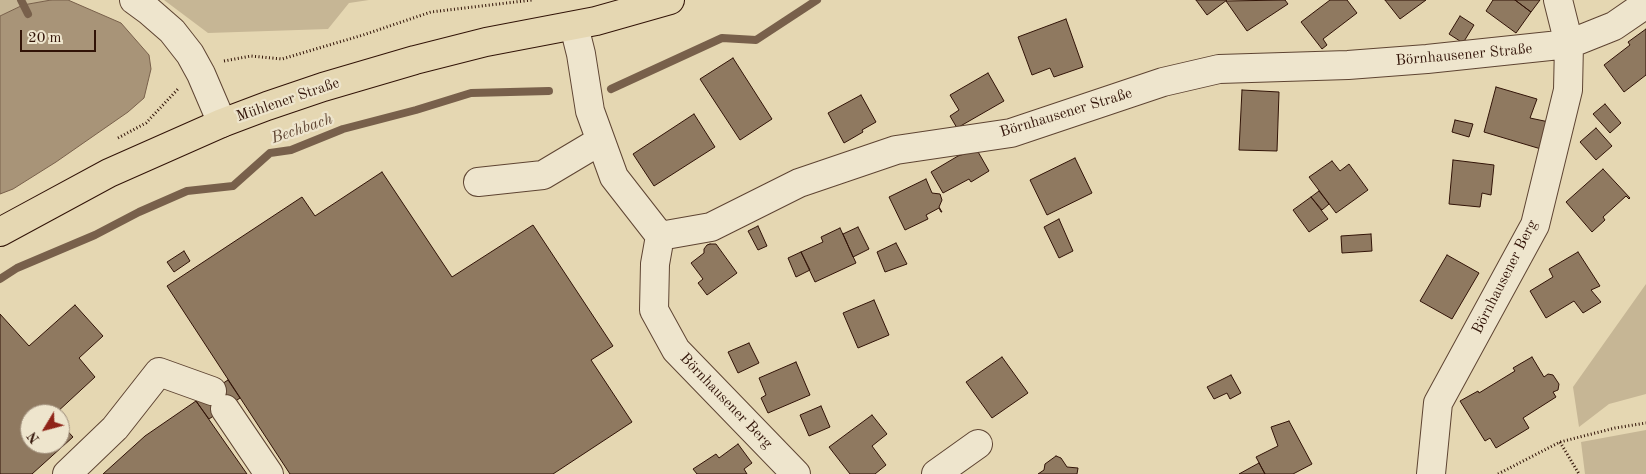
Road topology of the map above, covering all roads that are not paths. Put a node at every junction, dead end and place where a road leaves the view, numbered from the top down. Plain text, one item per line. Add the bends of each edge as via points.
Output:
1 (134, 0) edge
2 (670, 0) edge
3 (1558, 0) edge
4 (1646, 4) edge
5 (585, 23) junction
6 (1570, 44) junction
7 (222, 122) junction
8 (600, 141) junction
9 (478, 182) dead end
10 (0, 232) edge
11 (660, 236) junction
12 (978, 444) dead end
13 (68, 474) edge
14 (269, 474) edge
15 (796, 474) edge
16 (936, 474) edge
17 (1431, 474) edge

1 - 7 street via 172,31 190,54
2 - 5 main road, Mühlener Straße
3 - 6 street, Börnhausener Berg
4 - 6 street, Börnhausener Straße via 1614,26
5 - 7 main road, Mühlener Straße via 415,60
5 - 8 street via 581,54 590,111
6 - 11 street, Börnhausener Straße via 1348,65 1219,69 1163,82 1010,133 896,150 799,183 711,226
6 - 17 street, Börnhausener Berg via 1568,90 1534,225 1438,403
7 - 10 main road, Mühlener Straße via 109,173
8 - 9 street via 543,176
8 - 11 street via 614,177
11 - 15 street, Börnhausener Berg via 655,264 654,310 676,350
12 - 16 street
13 - 14 street via 115,428 159,372 219,400

